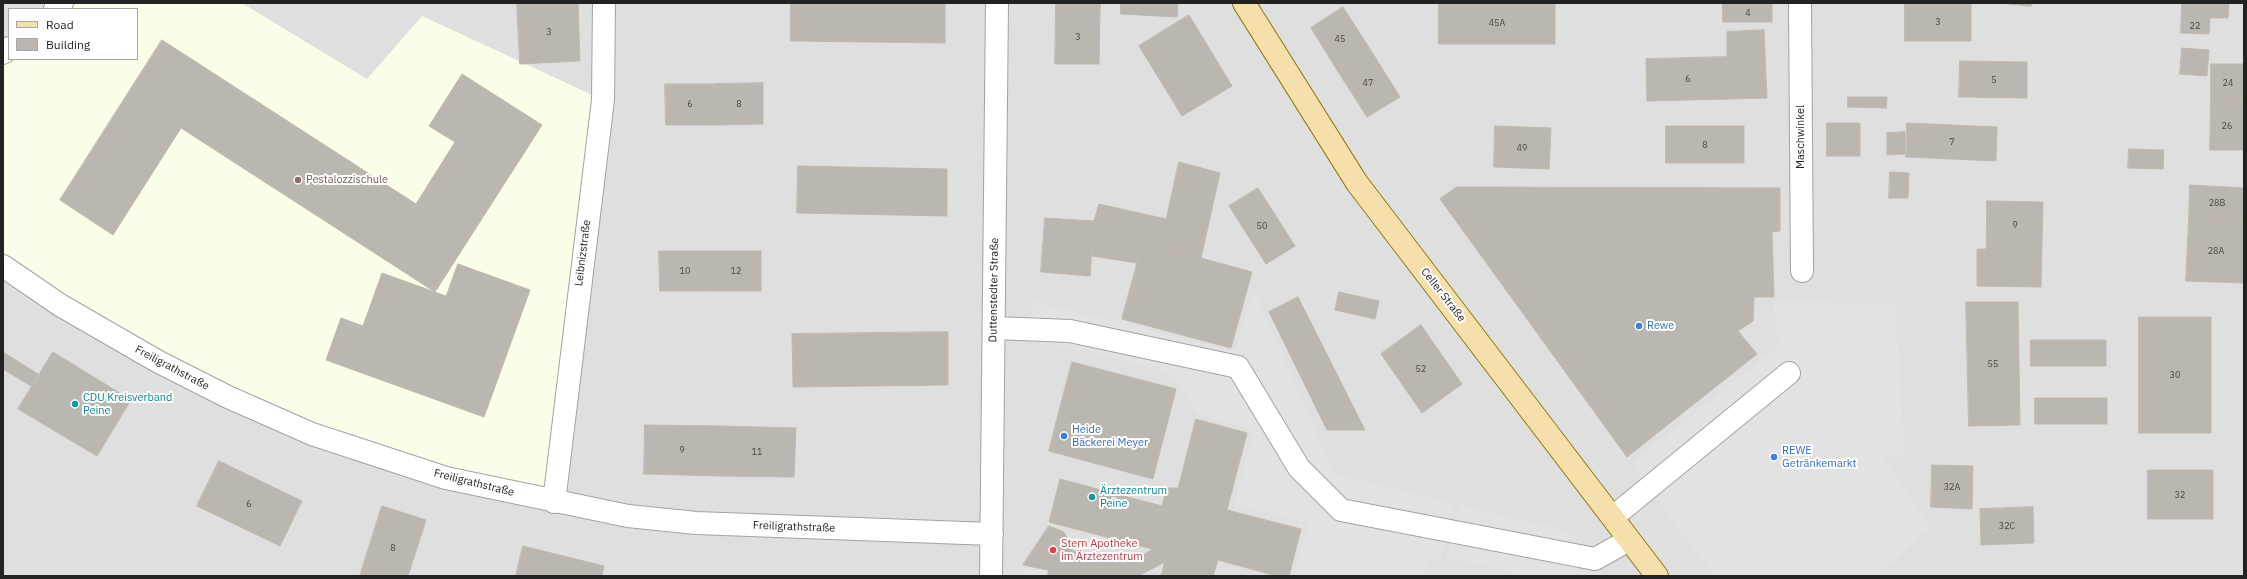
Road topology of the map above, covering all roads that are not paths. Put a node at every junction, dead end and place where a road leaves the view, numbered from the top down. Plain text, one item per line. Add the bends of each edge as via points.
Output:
1 (604, 3) edge
2 (997, 3) edge
3 (1244, 3) edge
4 (1800, 3) edge
5 (3, 266) edge
6 (1802, 271) dead end
7 (994, 328) junction
8 (1789, 373) dead end
9 (554, 502) junction
10 (1613, 517) junction
11 (992, 534) junction
12 (1629, 540) junction
13 (991, 576) edge
14 (1657, 576) edge

1 - 9 street, Leibnizstraße via 603,100
2 - 7 street, Duttenstedter Straße
3 - 10 main road, Celler Straße via 1357,183
4 - 6 street, Maschwinkel
5 - 9 street, Freiligrathstraße via 60,305 157,361 228,397 312,434 446,478
7 - 11 street, Duttenstedter Straße
7 - 12 street via 1070,331 1238,367 1299,468 1340,510 1595,559
8 - 10 street
9 - 11 street, Freiligrathstraße via 628,516 696,523
10 - 12 main road, Celler Straße
11 - 13 street, Duttenstedter Straße
12 - 14 main road, Celler Straße

